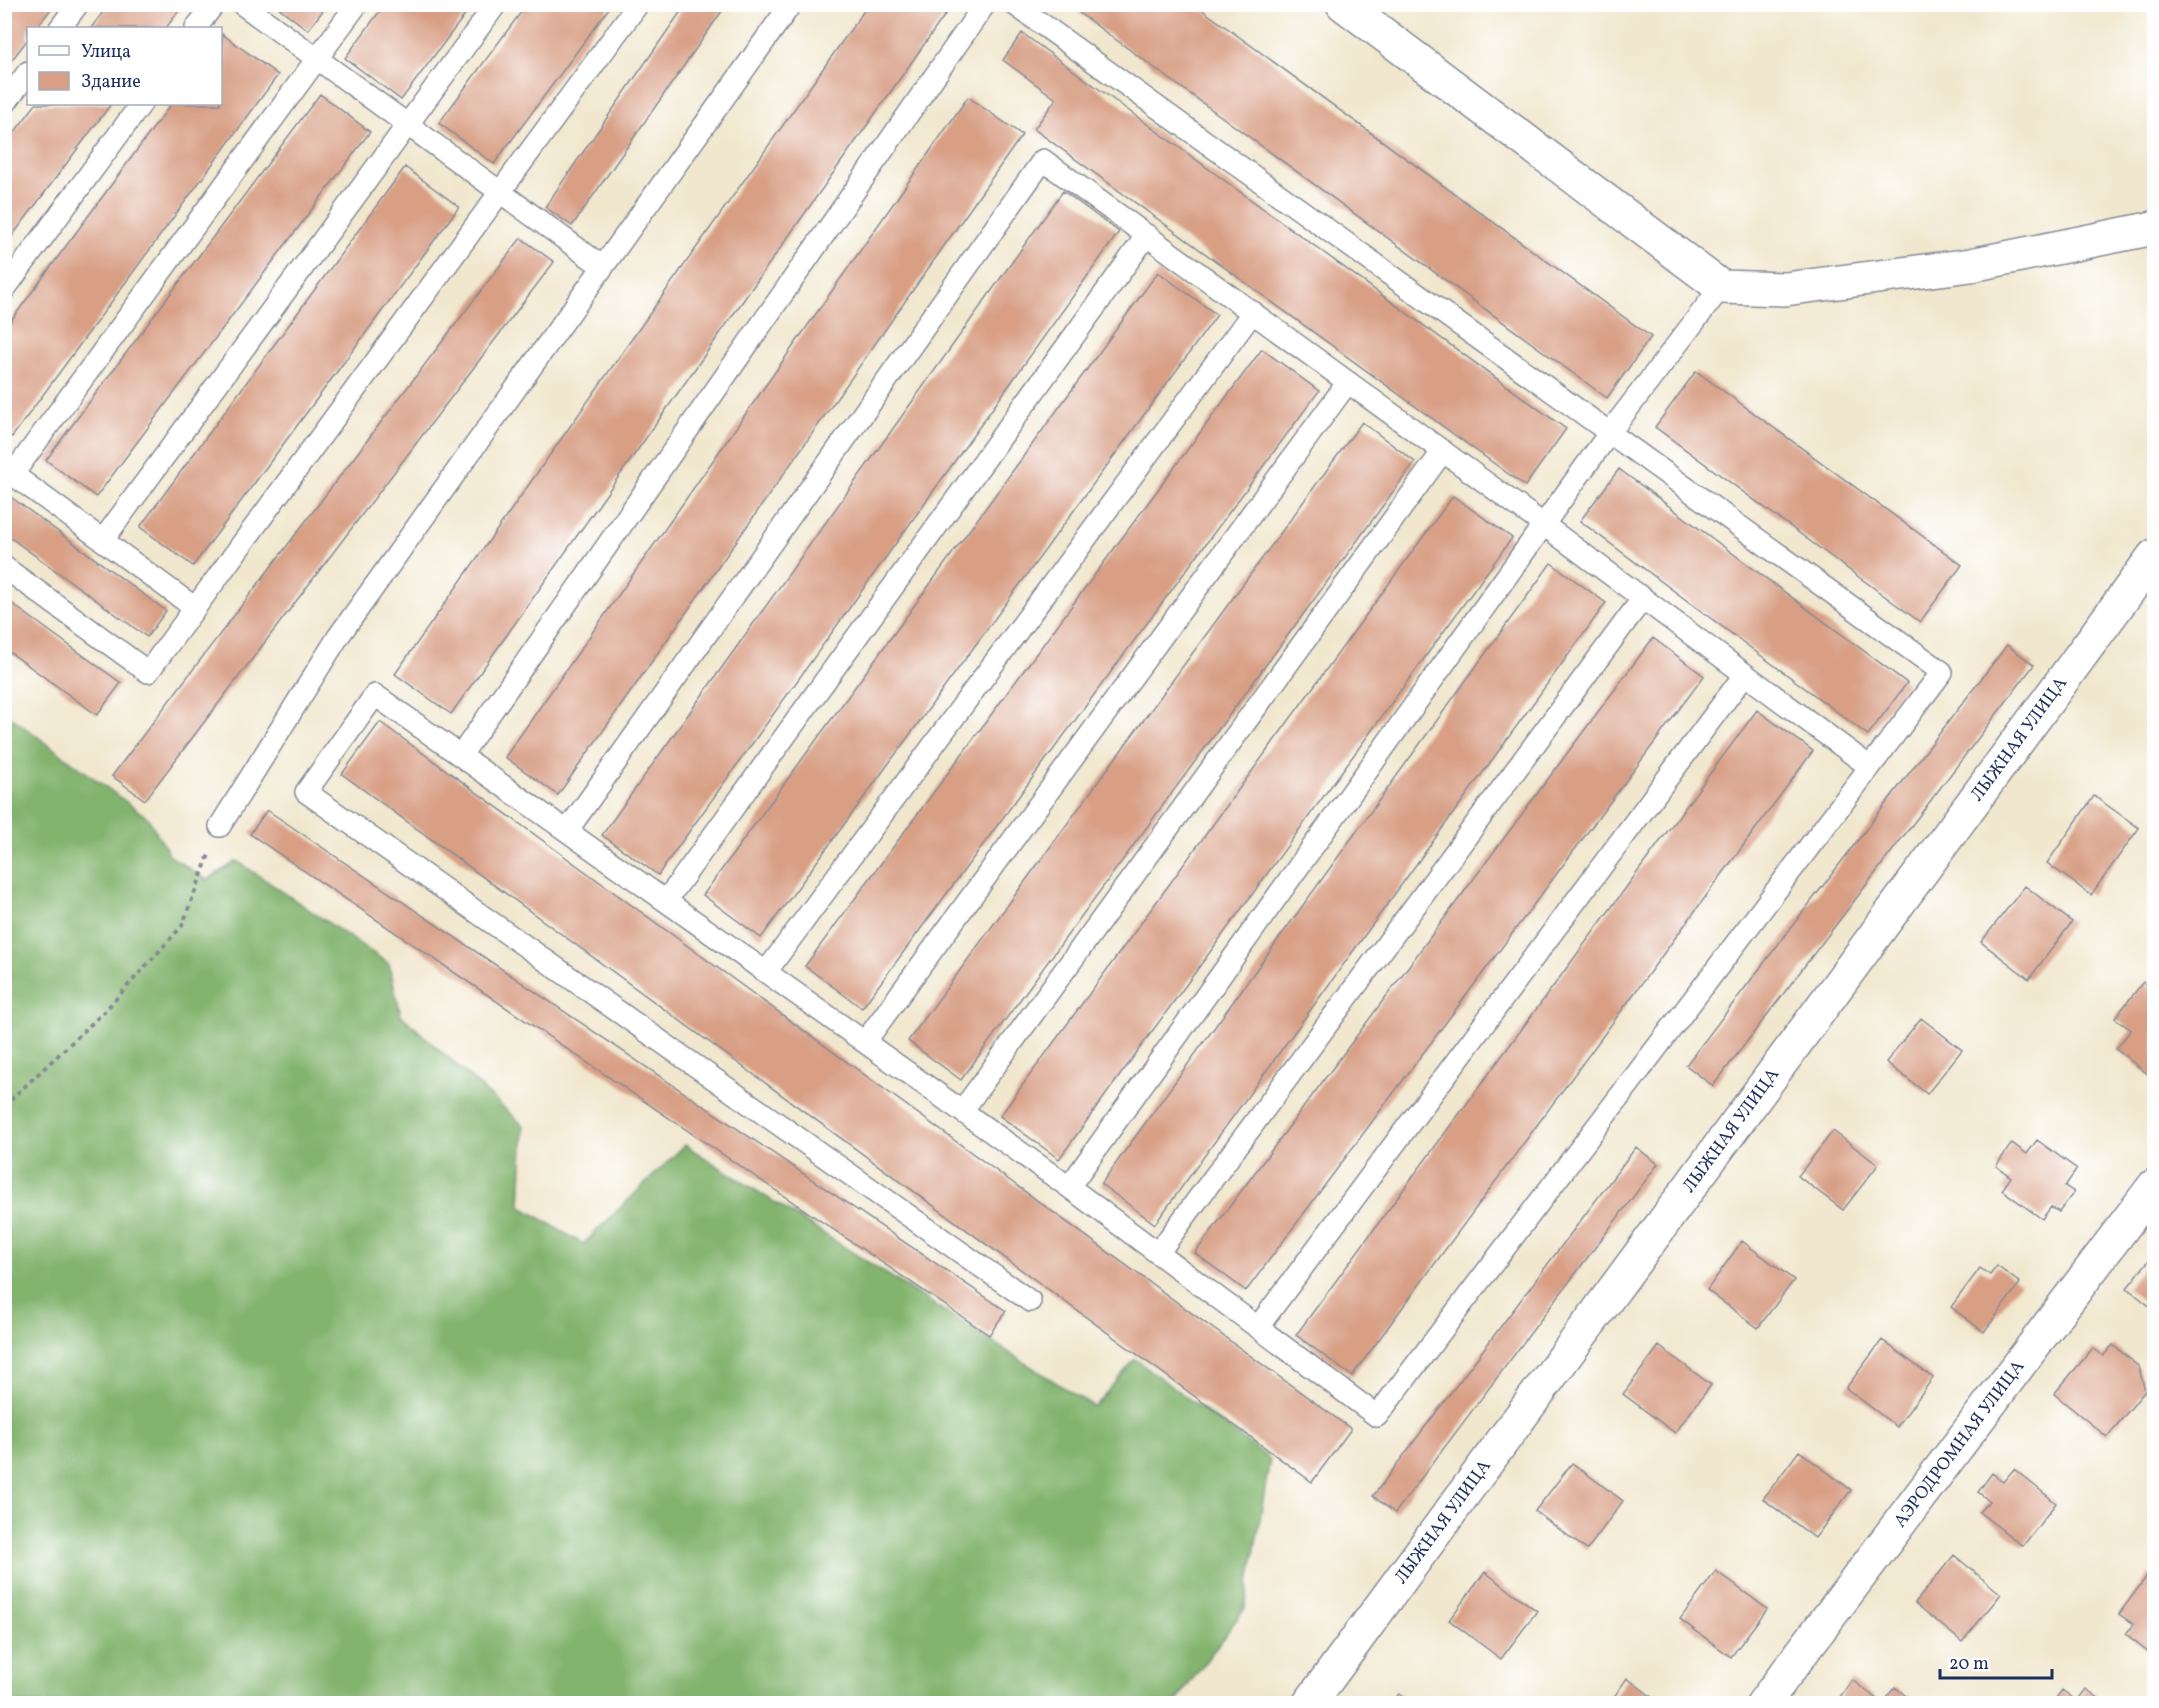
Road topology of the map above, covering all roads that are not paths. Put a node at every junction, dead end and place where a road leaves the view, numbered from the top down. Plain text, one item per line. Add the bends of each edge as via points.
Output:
1 (78, 4) edge
2 (214, 4) edge
3 (242, 4) edge
4 (357, 4) edge
5 (496, 4) edge
6 (638, 4) edge
7 (792, 4) edge
8 (985, 4) edge
9 (1014, 4) edge
10 (1343, 4) edge
11 (61, 27) edge
12 (197, 27) edge
13 (317, 59) junction
14 (27, 73) edge
15 (4, 105) edge
16 (140, 105) edge
17 (407, 125) junction
18 (500, 193) junction
19 (2154, 228) edge
20 (1147, 235) junction
21 (603, 267) junction
22 (1721, 287) junction
23 (4, 290) edge
24 (1253, 312) junction
25 (1348, 382) junction
26 (1610, 432) junction
27 (1443, 451) junction
28 (9, 471) edge
29 (1544, 525) junction
30 (103, 540) junction
31 (2154, 556) edge
32 (4, 567) edge
33 (1643, 598) junction
34 (195, 608) junction
35 (1745, 674) junction
36 (461, 755) junction
37 (1870, 767) junction
38 (220, 826) road end
39 (567, 831) junction
40 (666, 901) junction
41 (766, 972) junction
42 (865, 1042) junction
43 (962, 1111) junction
44 (2154, 1186) edge
45 (1069, 1187) junction
46 (1158, 1253) junction
47 (1030, 1301) dead end
48 (1258, 1327) junction
49 (1309, 1704) edge
50 (1763, 1704) edge

1 - 11 lane
2 - 12 lane
3 - 13 lane
4 - 13 lane
5 - 17 lane
6 - 18 lane
7 - 21 lane
8 - 36 lane
9 - 26 lane
10 - 22 street
13 - 17 lane
13 - 28 lane
14 - 15 lane
16 - 23 lane
17 - 18 lane
17 - 30 lane
18 - 21 lane
18 - 34 lane
19 - 22 street via 1971,265 1785,289
20 - 24 lane
20 - 39 lane via 1043,160
20 - 40 lane
21 - 38 lane via 338,638
22 - 26 lane
24 - 25 lane
24 - 41 lane
25 - 27 lane
25 - 42 lane
26 - 29 lane
26 - 37 lane via 1942,672
27 - 29 lane
27 - 43 lane
28 - 30 lane
29 - 33 lane
29 - 45 lane
30 - 34 lane
31 - 49 street, ЛЫЖНАЯ УЛИЦА
32 - 34 lane via 148,672
33 - 35 lane
33 - 46 lane
35 - 37 lane
35 - 48 lane
36 - 39 lane
36 - 47 lane via 375,694 306,792
37 - 48 lane via 1377,1416
39 - 40 lane
40 - 41 lane
41 - 42 lane
42 - 43 lane
43 - 45 lane
44 - 50 street, АЭРОДРОМНАЯ УЛИЦА
45 - 46 lane
46 - 48 lane

